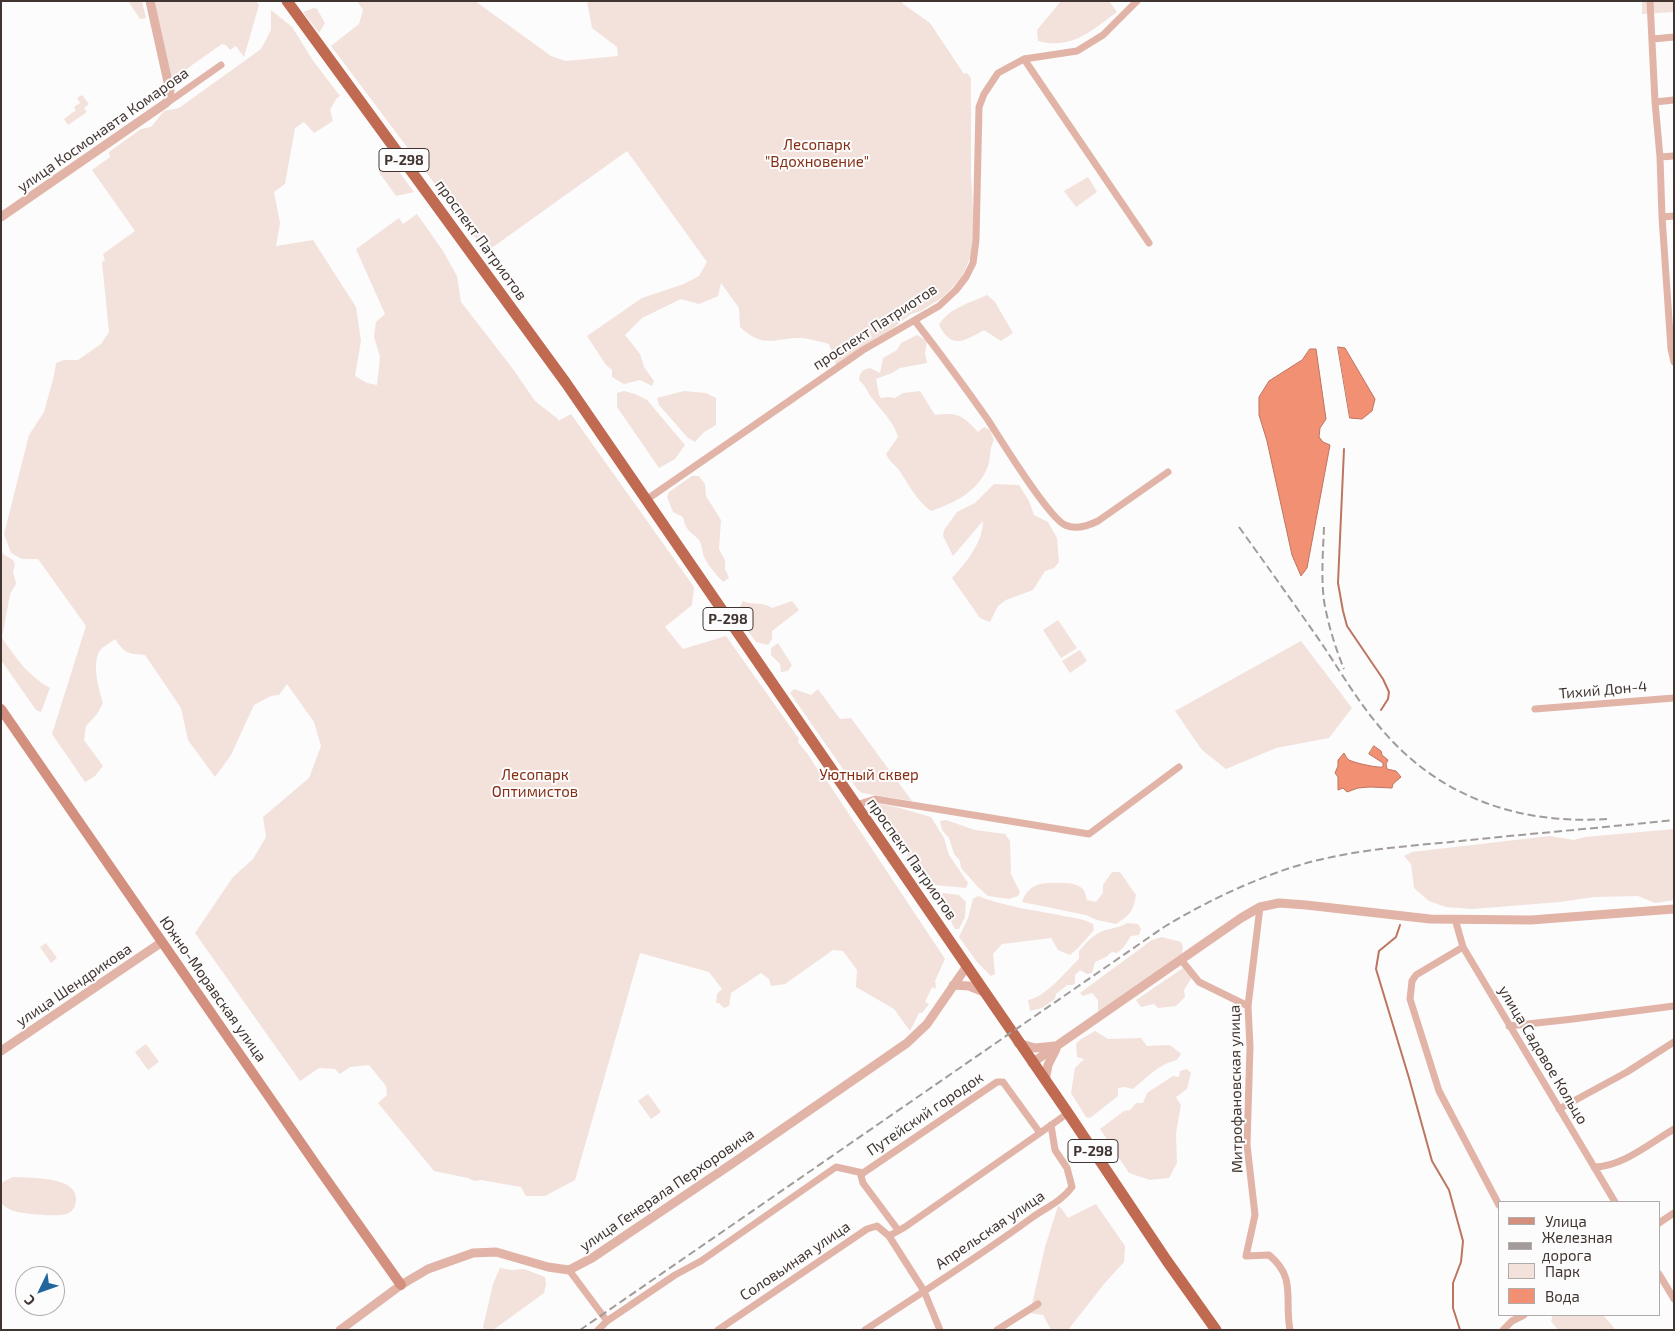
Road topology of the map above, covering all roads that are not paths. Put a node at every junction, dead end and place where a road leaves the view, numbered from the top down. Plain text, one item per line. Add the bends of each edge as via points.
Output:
1 (150, 1) edge
2 (287, 1) edge
3 (1137, 1) edge
4 (1650, 1) edge
5 (1674, 37) edge
6 (1653, 39) junction
7 (1024, 59) junction
8 (221, 65) dead end
9 (1674, 100) edge
10 (1655, 102) junction
11 (166, 103) junction
12 (1674, 156) edge
13 (1660, 157) junction
14 (1674, 216) edge
15 (1, 217) edge
16 (1662, 217) junction
17 (1149, 243) dead end
18 (915, 321) junction
19 (1673, 349) edge
20 (1674, 362) edge
21 (1168, 472) dead end
22 (646, 500) junction
23 (1674, 698) edge
24 (1, 709) edge
25 (1534, 709) dead end
26 (1180, 767) dead end
27 (856, 805) junction
28 (1260, 907) junction
29 (1674, 909) edge
30 (1455, 919) junction
31 (162, 942) junction
32 (1464, 947) junction
33 (1182, 961) junction
34 (967, 966) junction
35 (953, 985) junction
36 (984, 992) junction
37 (1248, 1006) junction
38 (1674, 1006) edge
39 (1509, 1026) junction
40 (1018, 1042) junction
41 (1674, 1042) edge
42 (1060, 1045) junction
43 (1, 1051) edge
44 (1032, 1063) junction
45 (1045, 1081) junction
46 (1559, 1109) junction
47 (1068, 1113) junction
48 (1051, 1125) junction
49 (1674, 1129) edge
50 (1040, 1133) junction
51 (1594, 1167) junction
52 (863, 1172) junction
53 (1614, 1201) edge
54 (1498, 1203) edge
55 (1674, 1214) edge
56 (1660, 1222) edge
57 (898, 1230) junction
58 (889, 1236) junction
59 (570, 1270) junction
60 (1660, 1276) edge
61 (401, 1285) junction
62 (924, 1291) junction
63 (1674, 1298) edge
64 (1038, 1304) dead end
65 (1522, 1316) edge
66 (607, 1321) junction
67 (340, 1330) edge
68 (598, 1330) edge
69 (718, 1330) edge
70 (865, 1330) edge
71 (940, 1330) edge
72 (997, 1330) edge
73 (1216, 1330) edge
74 (1290, 1330) edge
75 (1503, 1330) edge

1 - 11 street via 170,91
2 - 22 highway, проспект Патриотов / Р-298 via 544,352
3 - 7 street, проспект Патриотов via 1103,35 1076,51
4 - 6 street
5 - 6 street
6 - 10 street
7 - 17 street
7 - 18 street, проспект Патриотов via 998,73 979,107 973,263 956,290 940,306
8 - 11 street, улица Космонавта Комарова
9 - 10 street
10 - 13 street
11 - 15 street, улица Космонавта Комарова
12 - 13 street
13 - 16 street
14 - 16 street
16 - 19 street
18 - 21 street via 1055,518 1064,524 1087,526 1098,521
18 - 22 street, проспект Патриотов via 863,350
19 - 20 street
22 - 27 highway, проспект Патриотов / Р-298
23 - 25 street, Тихий Дон-4
24 - 31 main road, Южно-Моравская улица
26 - 27 street via 1089,834 874,799
27 - 34 highway, проспект Патриотов / Р-298
28 - 30 street via 1279,903
28 - 33 street
28 - 37 street, Митрофановская улица
29 - 30 street via 1531,920
30 - 32 street, улица Садовое Кольцо
31 - 43 street, улица Шендрикова
31 - 61 main road, Южно-Моравская улица
32 - 39 street, улица Садовое Кольцо
32 - 54 street via 1416,975 1410,999 1439,1091
33 - 37 street via 1199,982
33 - 42 street
34 - 35 street, улица Генерала Перхоровича
34 - 36 highway, проспект Патриотов / Р-298
35 - 36 street via 969,986
35 - 59 street, улица Генерала Перхоровича via 927,1024 907,1043 733,1164
36 - 40 highway, проспект Патриотов / Р-298
37 - 74 street, Митрофановская улица via 1248,1145 1255,1215 1246,1256 1269,1255 1280,1264 1289,1285 1287,1317
38 - 39 street
39 - 46 street, улица Садовое Кольцо
40 - 42 street via 1035,1048
40 - 44 highway, проспект Патриотов / Р-298
41 - 46 street
42 - 44 street
42 - 45 street via 1050,1059
44 - 45 highway, Р-298
45 - 47 highway, Р-298
46 - 51 street, улица Садовое Кольцо
47 - 48 street
47 - 73 highway, Р-298
48 - 50 street
48 - 62 street, Апрельская улица via 1055,1150 1067,1168 1072,1187 1065,1197
49 - 51 street via 1620,1162
50 - 52 street, Путейский городок via 1003,1082 997,1082
50 - 57 street
51 - 53 street, улица Садовое Кольцо
52 - 57 street, Путейский городок via 863,1183
52 - 66 street via 836,1167 701,1261
55 - 56 street
57 - 58 street
58 - 62 street
58 - 69 street, Соловьиная улица via 878,1226 867,1229
59 - 61 street, улица Генерала Перхоровича via 496,1252 472,1253 428,1269
59 - 66 street
60 - 63 street
61 - 67 street, улица Генерала Перхоровича
62 - 70 street, Апрельская улица
62 - 71 street
64 - 72 street
65 - 75 street
66 - 68 street

